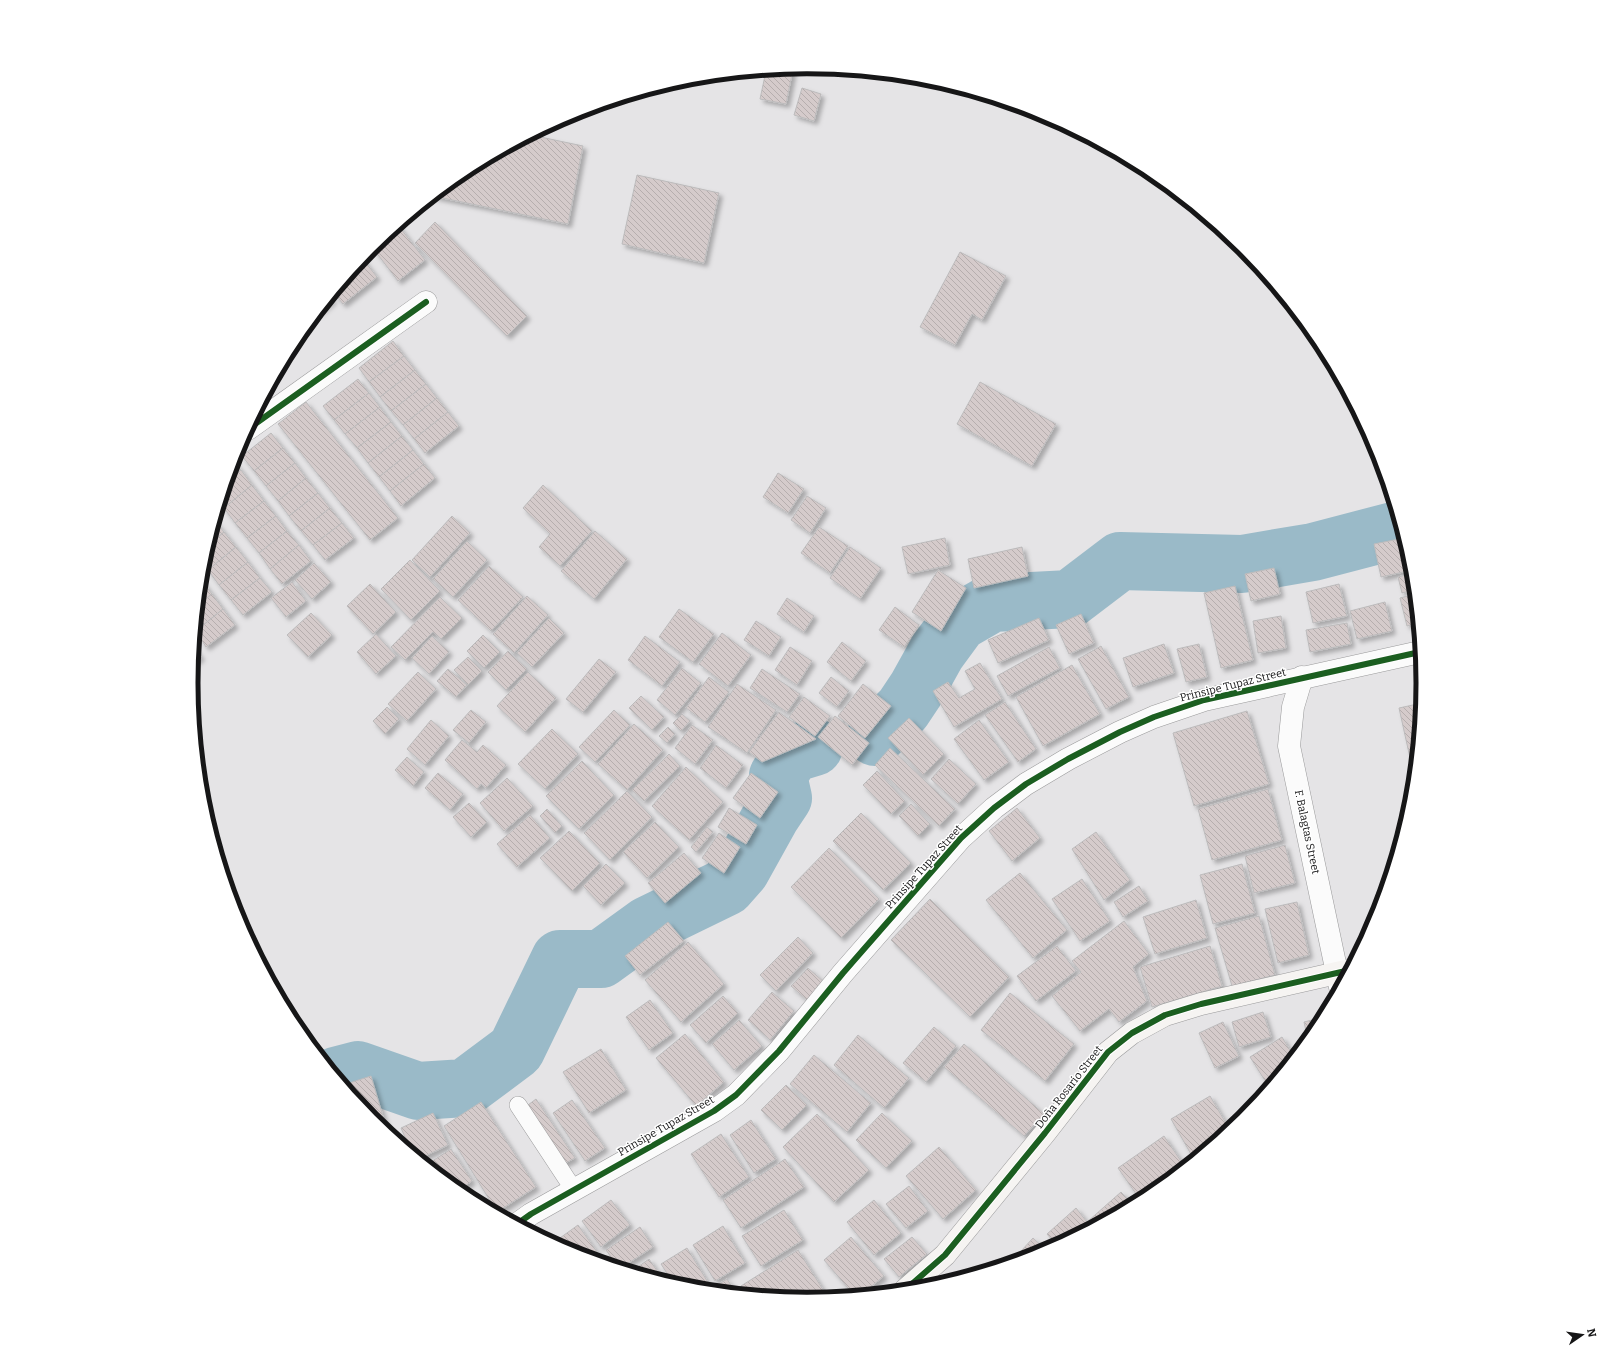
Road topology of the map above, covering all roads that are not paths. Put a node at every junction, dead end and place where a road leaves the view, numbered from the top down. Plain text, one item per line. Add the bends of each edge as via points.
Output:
1 (426, 302) dead end
2 (256, 423) edge
3 (1415, 653) edge
4 (1302, 678) junction
5 (1342, 976) edge
6 (1341, 977) edge
7 (518, 1105) dead end
8 (574, 1190) junction
9 (521, 1221) edge
10 (913, 1283) edge

1 - 2 street
3 - 4 street, Prinsipe Tupaz Street
4 - 5 street, F. Balagtas Street via 1293,707 1289,746
4 - 8 street, Prinsipe Tupaz Street via 1204,700 1154,717 1068,759 1026,784 961,838 779,1051 736,1095 714,1111
6 - 10 street, Doña Rosario Street via 1201,1004 1165,1015 1132,1033 1108,1052 945,1255
7 - 8 lane
8 - 9 street, Prinsipe Tupaz Street

